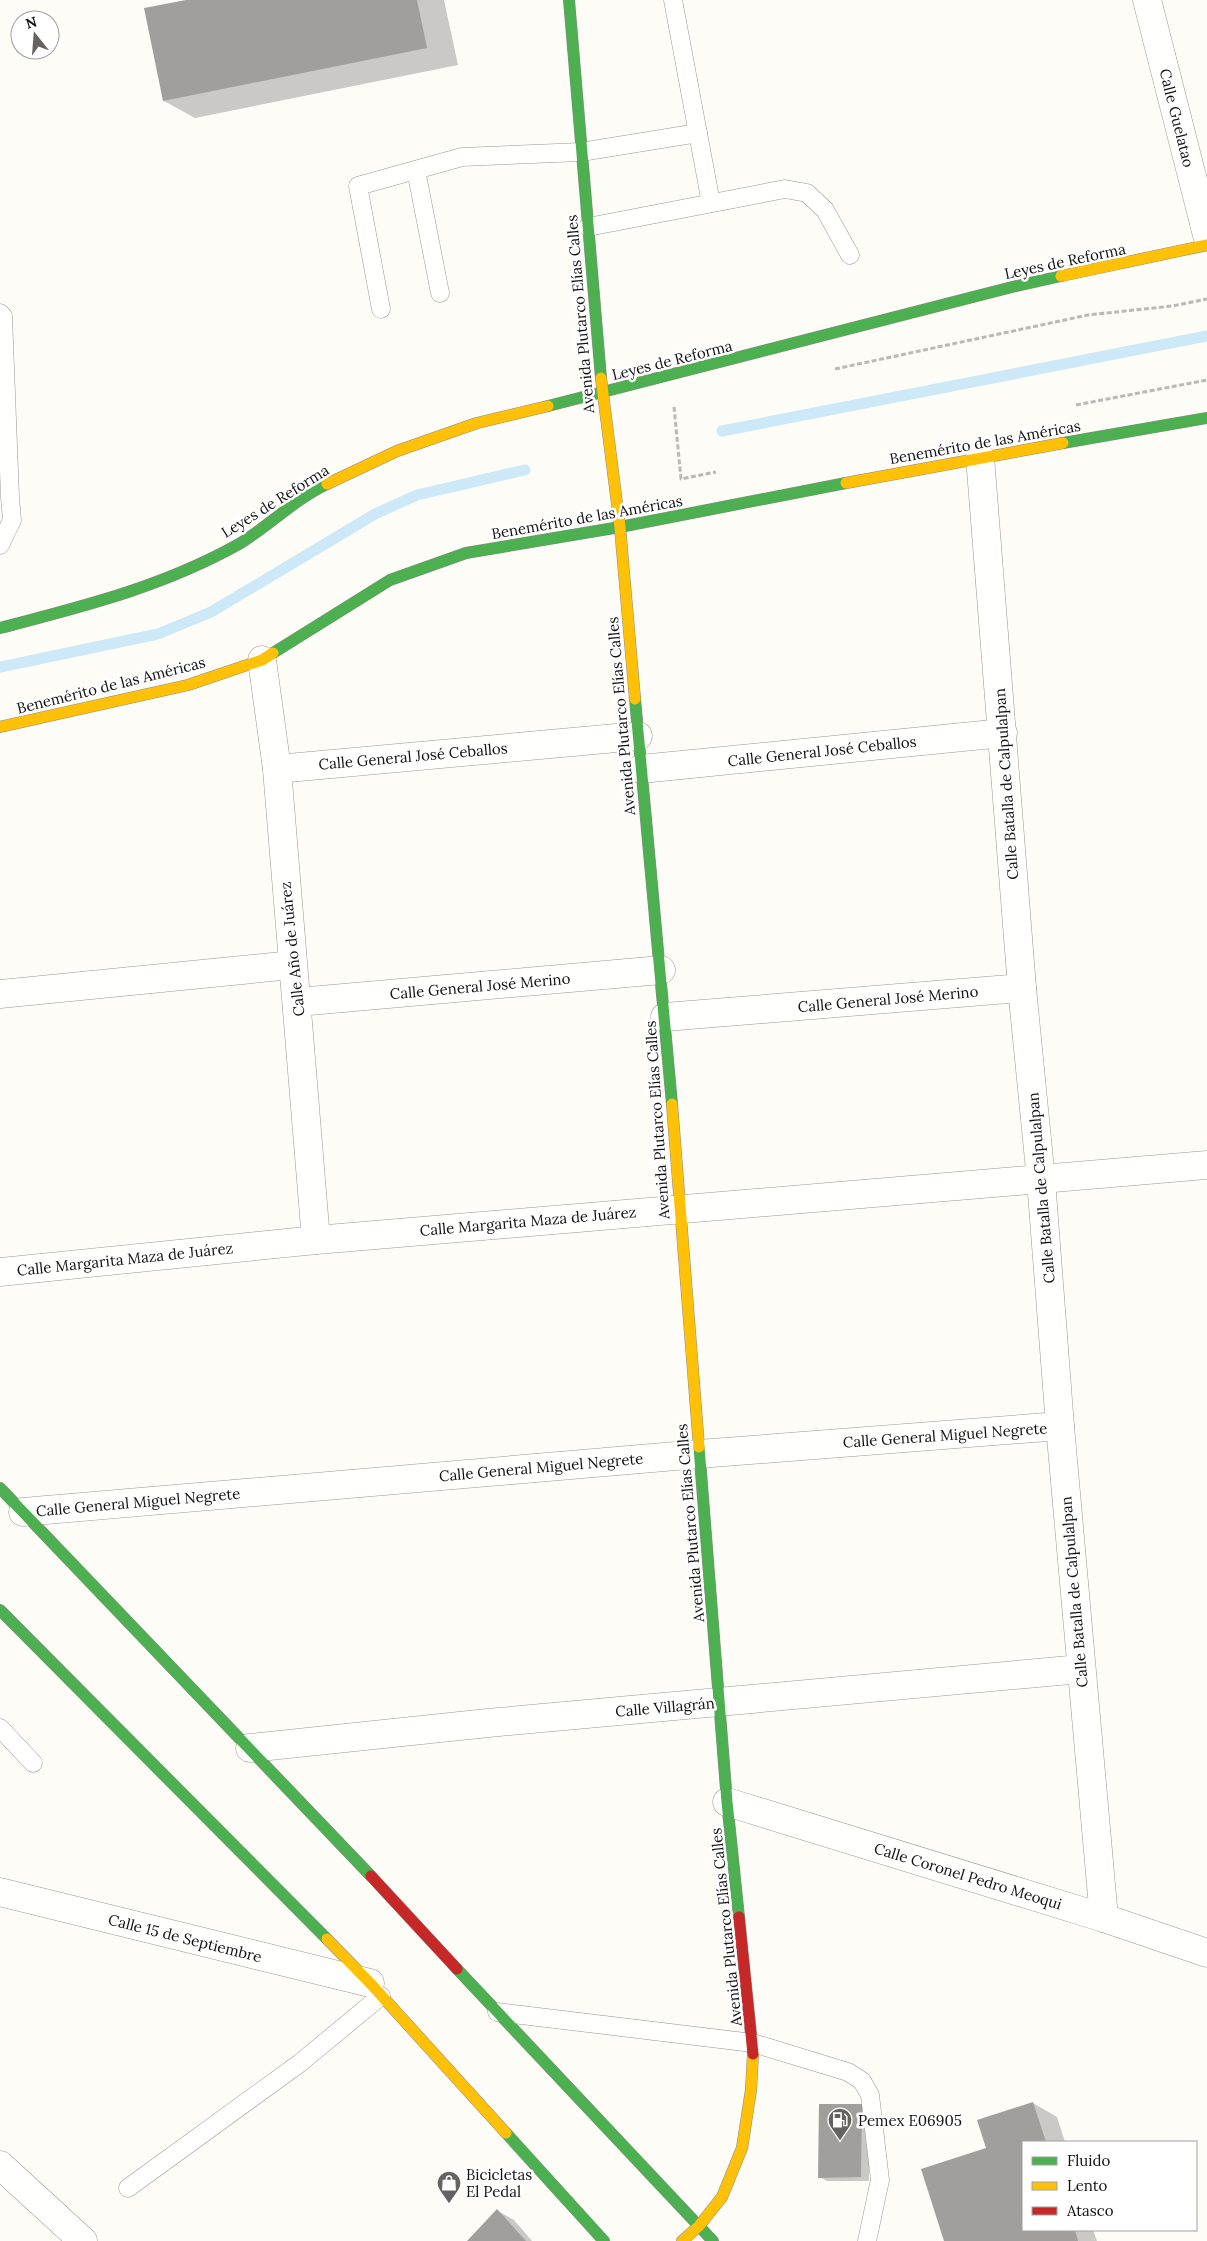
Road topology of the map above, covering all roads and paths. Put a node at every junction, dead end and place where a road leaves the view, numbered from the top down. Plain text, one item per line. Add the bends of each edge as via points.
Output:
1 (569, 0) edge
2 (673, 0) edge
3 (1147, 0) edge
4 (698, 133) junction
5 (581, 152) junction
6 (416, 170) junction
7 (711, 203) junction
8 (588, 227) junction
9 (1207, 235) edge
10 (1207, 245) edge
11 (850, 255) dead end
12 (440, 293) dead end
13 (1207, 299) edge
14 (381, 310) dead end
15 (0, 313) edge
16 (833, 370) dead end
17 (1207, 380) edge
18 (602, 393) junction
19 (674, 405) dead end
20 (1070, 406) dead end
21 (1207, 418) edge
22 (980, 458) junction
23 (720, 472) dead end
24 (620, 527) junction
25 (0, 544) edge
26 (0, 628) edge
27 (262, 660) junction
28 (0, 727) edge
29 (1003, 733) junction
30 (638, 736) junction
31 (277, 768) junction
32 (641, 769) junction
33 (292, 965) junction
34 (661, 970) junction
35 (1022, 988) junction
36 (0, 994) edge
37 (298, 1002) junction
38 (665, 1017) junction
39 (1207, 1165) edge
40 (1042, 1180) junction
41 (679, 1208) junction
42 (316, 1240) junction
43 (0, 1272) edge
44 (1060, 1426) junction
45 (699, 1454) junction
46 (0, 1488) edge
47 (23, 1512) junction
48 (0, 1610) edge
49 (1081, 1669) junction
50 (719, 1702) junction
51 (0, 1728) edge
52 (250, 1748) junction
53 (33, 1763) dead end
54 (728, 1802) junction
55 (0, 1892) edge
56 (1104, 1918) junction
57 (1207, 1953) edge
58 (376, 1990) junction
59 (497, 2012) junction
60 (753, 2043) junction
61 (0, 2165) edge
62 (128, 2188) dead end
63 (699, 2226) junction
64 (83, 2241) edge
65 (604, 2241) edge
66 (682, 2241) edge
67 (713, 2241) edge
68 (868, 2241) edge

1 - 5 main road, Avenida Plutarco Elías Calles
2 - 4 lane
3 - 9 street, Calle Guelatao
4 - 5 lane
4 - 7 lane
5 - 6 lane via 462,157
5 - 8 main road, Avenida Plutarco Elías Calles
6 - 12 lane
6 - 14 lane via 358,186
7 - 8 lane
7 - 11 lane via 785,189 807,193 825,210
8 - 18 main road, Avenida Plutarco Elías Calles
10 - 18 main road, Leyes de Reforma via 1012,287
13 - 16 path via 1088,315
15 - 25 lane via 5,344 12,520
17 - 20 path
18 - 24 main road, Avenida Plutarco Elías Calles
18 - 26 main road, Leyes de Reforma via 477,423 397,451 323,486 240,543 179,574 111,599
19 - 23 path via 681,479
21 - 22 main road, Benemérito de las Américas
22 - 24 main road, Benemérito de las Américas
22 - 29 street, Calle Batalla de Calpulalpan
24 - 27 main road, Benemérito de las Américas via 466,553 390,580
24 - 30 main road, Avenida Plutarco Elías Calles
27 - 28 main road, Benemérito de las Américas via 188,685
27 - 31 street, Calle Año de Juárez
29 - 32 street, Calle General José Ceballos
29 - 35 street, Calle Batalla de Calpulalpan
30 - 31 street, Calle General José Ceballos
30 - 32 main road, Avenida Plutarco Elías Calles
31 - 33 street, Calle Año de Juárez
32 - 34 main road, Avenida Plutarco Elías Calles
33 - 36 street
33 - 37 street, Calle Año de Juárez
34 - 37 street, Calle General José Merino
34 - 38 main road, Avenida Plutarco Elías Calles
35 - 38 street, Calle General José Merino
35 - 40 street, Calle Batalla de Calpulalpan
37 - 42 street, Calle Año de Juárez
38 - 41 main road, Avenida Plutarco Elías Calles
39 - 40 street, Calle Margarita Maza de Juárez
40 - 41 street, Calle Margarita Maza de Juárez
40 - 44 street, Calle Batalla de Calpulalpan
41 - 42 street, Calle Margarita Maza de Juárez
41 - 45 main road, Avenida Plutarco Elías Calles
42 - 43 street, Calle Margarita Maza de Juárez
44 - 45 street, Calle General Miguel Negrete
44 - 49 street, Calle Batalla de Calpulalpan
45 - 47 street, Calle General Miguel Negrete
45 - 50 main road, Avenida Plutarco Elías Calles
46 - 47 main road
47 - 52 main road
48 - 58 main road
49 - 50 street, Calle Villagrán
49 - 56 street, Calle Batalla de Calpulalpan
50 - 52 street, Calle Villagrán
50 - 54 main road, Avenida Plutarco Elías Calles
51 - 53 lane
52 - 59 main road
54 - 56 street, Calle Coronel Pedro Meoqui
54 - 60 main road, Avenida Plutarco Elías Calles
55 - 58 street, Calle 15 de Septiembre
56 - 57 street, Calle Coronel Pedro Meoqui
58 - 62 lane via 300,2064
58 - 65 main road
59 - 60 lane
59 - 63 main road
60 - 63 main road, Avenida Plutarco Elías Calles via 751,2090 742,2148 722,2197
60 - 68 lane via 848,2072 862,2080 870,2095 880,2180
61 - 64 street
63 - 66 main road, Avenida Plutarco Elías Calles
63 - 67 main road

